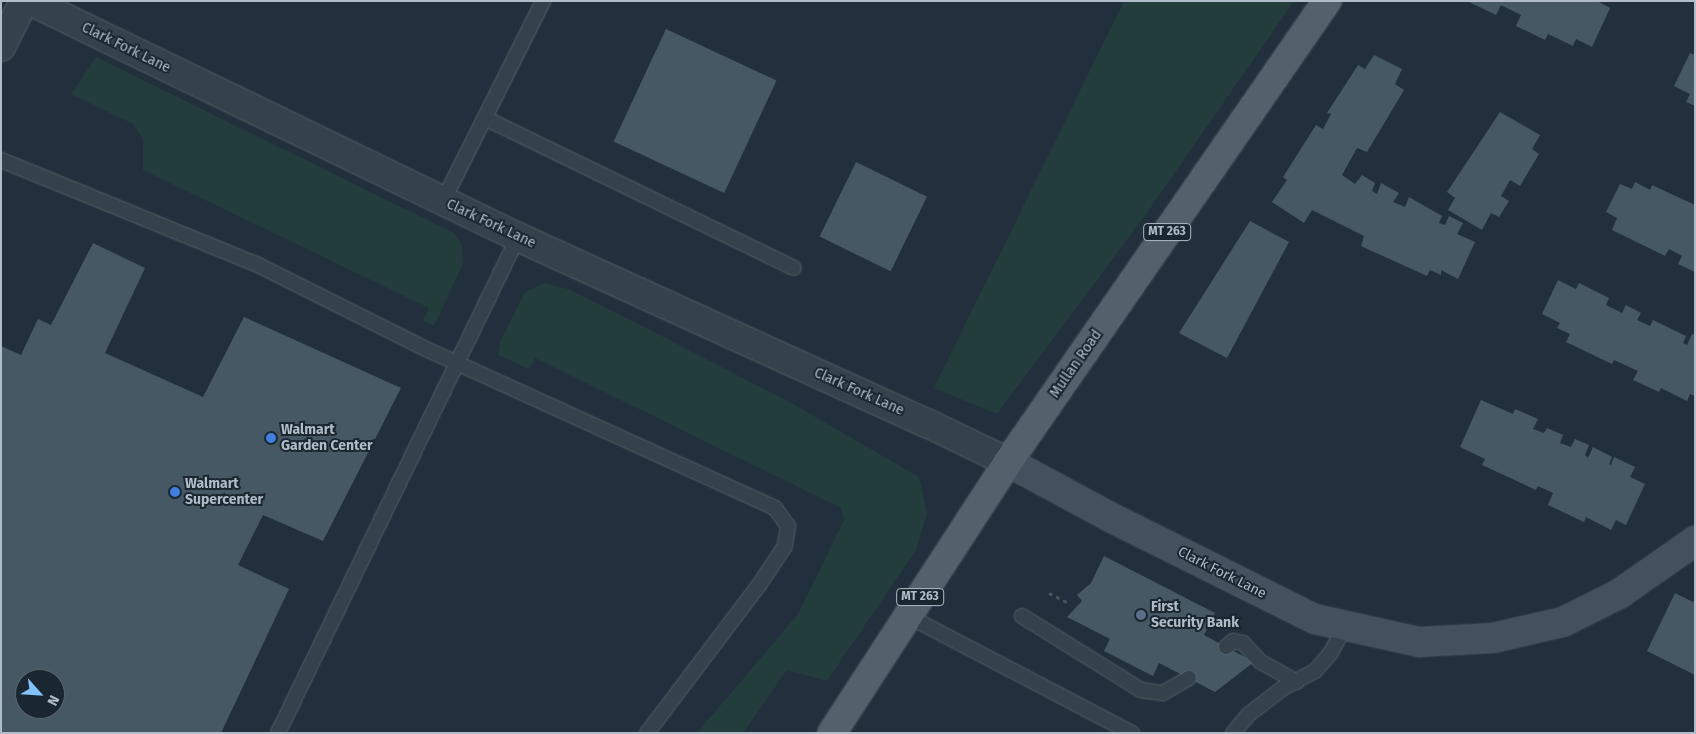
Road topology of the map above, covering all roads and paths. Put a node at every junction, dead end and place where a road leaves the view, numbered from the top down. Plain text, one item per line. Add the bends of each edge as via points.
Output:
1 (24, 1) edge
2 (30, 1) edge
3 (543, 1) edge
4 (1327, 1) edge
5 (1, 47) edge
6 (485, 118) junction
7 (1, 160) edge
8 (443, 201) junction
9 (518, 237) junction
10 (794, 268) dead end
11 (457, 363) junction
12 (1008, 462) junction
13 (1695, 541) edge
14 (1049, 593) dead end
15 (1069, 603) dead end
16 (908, 616) junction
17 (1022, 616) dead end
18 (1345, 627) junction
19 (1226, 647) dead end
20 (1189, 678) dead end
21 (1297, 682) junction
22 (278, 733) edge
23 (647, 733) edge
24 (832, 733) edge
25 (1132, 733) edge
26 (1233, 733) edge

1 - 5 street
2 - 8 street, Clark Fork Lane
3 - 6 lane
4 - 12 main road, Mullan Road / MT 263
6 - 8 lane
6 - 10 lane
7 - 11 lane via 258,265
8 - 9 street, Clark Fork Lane
9 - 11 lane
9 - 12 street, Clark Fork Lane
11 - 22 lane
11 - 23 lane via 775,508 788,526 785,546 759,585
12 - 16 main road, Mullan Road / MT 263
12 - 18 street, Clark Fork Lane via 1110,517 1315,619
13 - 18 street, Clark Fork Lane via 1619,594 1563,622 1523,633 1419,642
14 - 15 path
16 - 24 main road, Mullan Road / MT 263
16 - 25 lane
17 - 20 lane via 1141,690 1163,693
18 - 21 lane via 1330,654 1314,671
19 - 21 lane via 1233,641 1243,643 1261,662
21 - 26 lane via 1283,688 1248,715

